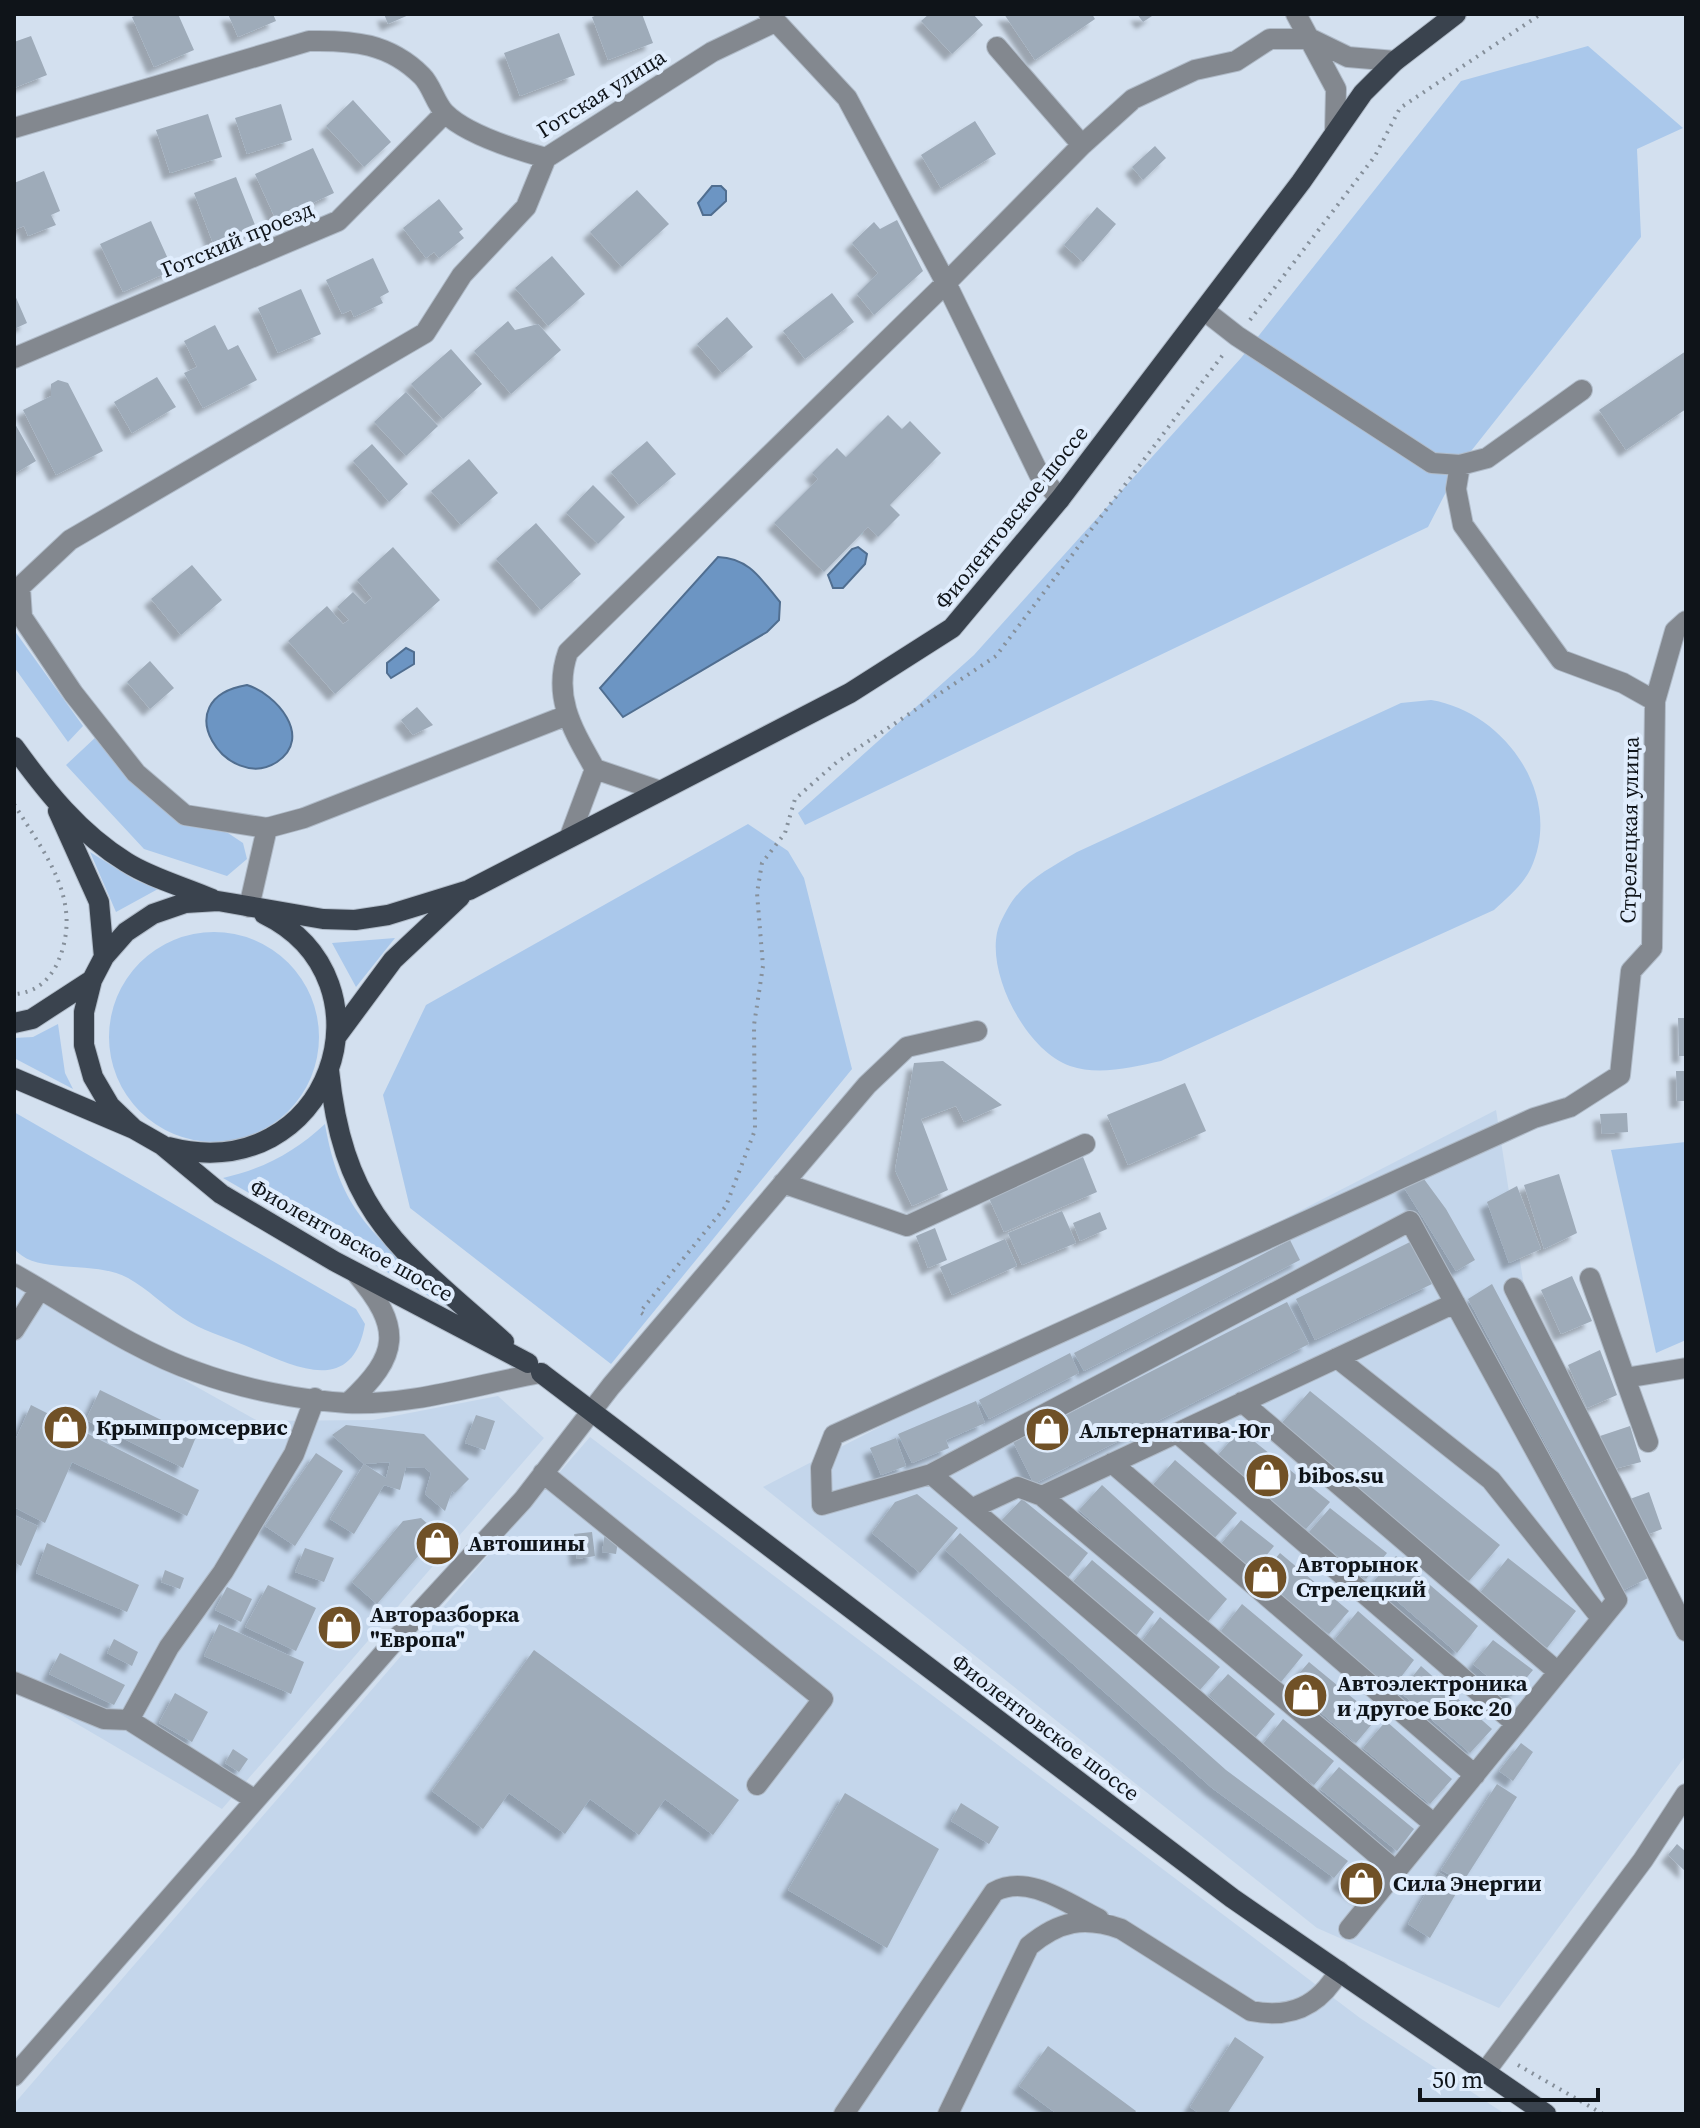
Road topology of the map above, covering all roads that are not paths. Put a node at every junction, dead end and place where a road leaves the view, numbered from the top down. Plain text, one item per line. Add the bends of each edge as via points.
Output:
1 (1456, 14) edge
2 (772, 18) edge
3 (1307, 24) edge
4 (997, 47) dead end
5 (1395, 61) junction
6 (445, 113) junction
7 (14, 128) edge
8 (1335, 132) junction
9 (1082, 145) junction
10 (546, 158) junction
11 (946, 283) junction
12 (1205, 311) junction
13 (14, 358) edge
14 (1582, 390) dead end
15 (1460, 465) junction
16 (1060, 499) junction
17 (17, 583) edge
18 (1686, 621) edge
19 (1655, 701) junction
20 (565, 716) junction
21 (14, 747) edge
22 (595, 769) junction
23 (660, 791) junction
24 (53, 800) junction
25 (267, 828) junction
26 (570, 836) junction
27 (469, 890) junction
28 (218, 901) junction
29 (249, 907) junction
30 (104, 957) junction
31 (92, 980) junction
32 (14, 1023) edge
33 (977, 1031) dead end
34 (336, 1037) junction
35 (329, 1070) junction
36 (14, 1078) edge
37 (134, 1129) junction
38 (1085, 1144) dead end
39 (162, 1145) junction
40 (783, 1183) junction
41 (356, 1273) junction
42 (14, 1274) edge
43 (1590, 1278) dead end
44 (1514, 1288) dead end
45 (40, 1289) junction
46 (1455, 1303) junction
47 (14, 1330) edge
48 (1337, 1358) junction
49 (534, 1368) junction
50 (1686, 1368) edge
51 (1625, 1378) junction
52 (315, 1398) junction
53 (1242, 1402) junction
54 (348, 1403) junction
55 (590, 1412) junction
56 (1177, 1433) junction
57 (1648, 1442) dead end
58 (1112, 1463) junction
59 (543, 1473) junction
60 (931, 1474) junction
61 (1042, 1496) junction
62 (973, 1508) junction
63 (1601, 1618) junction
64 (1686, 1631) edge
65 (1558, 1672) junction
66 (14, 1682) edge
67 (129, 1720) junction
68 (1516, 1724) junction
69 (1475, 1775) junction
70 (757, 1785) dead end
71 (1686, 1794) edge
72 (255, 1800) junction
73 (1434, 1824) junction
74 (1396, 1871) junction
75 (1121, 1929) junction
76 (1349, 1929) dead end
77 (1339, 1971) junction
78 (17, 2069) edge
79 (1485, 2072) junction
80 (844, 2114) edge
81 (948, 2114) edge
82 (1546, 2114) edge

1 - 5 main road, Фиолентовское шоссе
2 - 10 street, Готская улица
2 - 11 street, Готская улица via 847,98
3 - 5 street via 1348,57
3 - 8 street via 1315,53 1336,89
3 - 9 street via 1236,61 1195,70 1133,99
4 - 9 street
5 - 8 main road, Фиолентовское шоссе
6 - 7 street, Готская улица via 423,77 381,46 354,40 309,41
6 - 10 street, Готская улица via 500,145
6 - 13 street, Готский проезд via 338,221
8 - 12 main road, Фиолентовское шоссе
9 - 11 street
10 - 17 street via 526,207 462,275 425,333 70,540
11 - 16 street, Готская улица via 1039,474
11 - 20 street via 568,652 560,674
12 - 15 street via 1432,463
12 - 16 main road, Фиолентовское шоссе
14 - 15 street via 1487,458
15 - 19 street via 1456,489 1463,525 1561,660
16 - 23 main road, Фиолентовское шоссе via 952,628 850,693
17 - 25 street via 22,617 136,773 185,815
18 - 19 street, Стрелецкая улица via 1675,631
19 - 60 street, Стрелецкая улица via 1652,948 1631,971 1620,1075 1570,1107 1534,1118 834,1435 821,1468 822,1505
20 - 22 street
20 - 25 street
21 - 24 main road
22 - 23 street
22 - 26 street
23 - 26 main road, Фиолентовское шоссе
24 - 28 main road via 129,864
24 - 30 main road via 99,902
25 - 29 street
26 - 27 main road, Фиолентовское шоссе
27 - 29 main road, Фиолентовское шоссе via 355,920
27 - 34 main road, Фиолентовское шоссе via 393,960
28 - 29 main road, Фиолентовское шоссе
28 - 30 main road, Фиолентовское шоссе via 185,903 153,914 126,932
29 - 34 main road, Фиолентовское шоссе via 280,922 311,953 334,1004
30 - 31 main road, Фиолентовское шоссе
31 - 32 main road, Фиолентовское шоссе via 32,1019
31 - 37 main road, Фиолентовское шоссе via 84,1012 84,1045 93,1077 110,1106
33 - 40 street via 907,1047
34 - 35 main road, Фиолентовское шоссе
35 - 39 main road, Фиолентовское шоссе via 314,1100 262,1144 218,1154
35 - 49 main road, Фиолентовское шоссе via 337,1132 373,1215 397,1246
36 - 37 main road, Фиолентовское шоссе
37 - 39 main road, Фиолентовское шоссе
38 - 40 street via 907,1226
39 - 41 main road, Фиолентовское шоссе via 221,1194
40 - 55 street
41 - 49 main road, Фиолентовское шоссе
41 - 54 street via 375,1295 387,1322 389,1353 375,1378
42 - 45 street
43 - 51 street
44 - 64 street
45 - 47 street
45 - 52 street via 197,1372
46 - 48 street
46 - 60 street via 1410,1221
46 - 63 street via 1617,1600
48 - 53 street
48 - 63 street via 1491,1480
49 - 54 street via 406,1400
49 - 55 main road, Фиолентовское шоссе
50 - 51 street
51 - 57 street
52 - 54 street
52 - 67 street via 294,1454 223,1572 169,1647
53 - 56 street
53 - 65 street
55 - 59 street
55 - 77 main road, Фиолентовское шоссе via 1220,1888
56 - 58 street
56 - 68 street
58 - 61 street
58 - 69 street
59 - 70 street via 823,1699
59 - 72 street
60 - 62 street
61 - 62 street via 1018,1487
61 - 73 street
62 - 74 street
63 - 65 street
65 - 68 street
66 - 67 street via 104,1719
67 - 72 street
68 - 69 street
69 - 73 street
71 - 79 street
72 - 78 street
73 - 74 street
74 - 76 street
75 - 77 street via 1261,2014 1293,2013 1312,2004
75 - 80 street via 1026,1885 994,1892
75 - 81 street via 1097,1920 1072,1921 1048,1930 1029,1946
77 - 79 main road, Фиолентовское шоссе
79 - 82 main road, Фиолентовское шоссе

